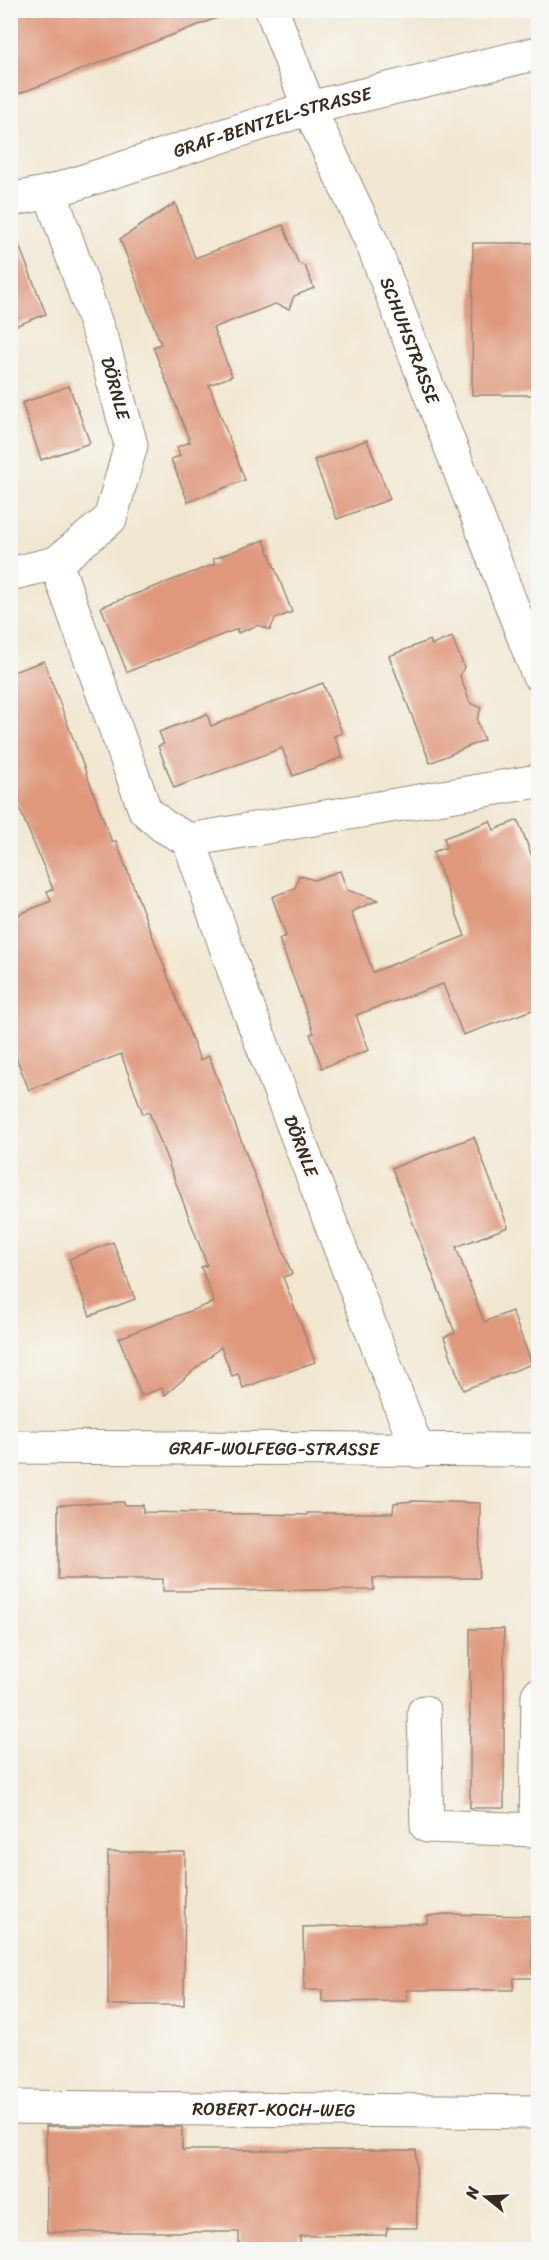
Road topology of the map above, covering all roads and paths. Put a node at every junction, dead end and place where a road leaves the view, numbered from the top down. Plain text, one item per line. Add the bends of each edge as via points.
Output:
1 (272, 10) edge
2 (538, 53) edge
3 (309, 108) junction
4 (50, 192) junction
5 (10, 200) edge
6 (56, 563) junction
7 (10, 574) edge
8 (538, 674) edge
9 (538, 781) edge
10 (189, 840) junction
11 (10, 1447) edge
12 (538, 1450) edge
13 (418, 1451) junction
14 (538, 1695) edge
15 (424, 1712) dead end
16 (10, 2107) edge
17 (538, 2112) edge

1 - 3 street, SCHUHSTRASSE
2 - 3 street, GRAF-BENTZEL-STRASSE
3 - 4 street, GRAF-BENTZEL-STRASSE
3 - 8 street, SCHUHSTRASSE via 373,244
4 - 5 street, GRAF-BENTZEL-STRASSE
4 - 6 street, DÖRNLE via 104,347 131,446 110,519
6 - 7 street, DÖRNLE
6 - 10 street via 145,810
9 - 10 street
10 - 13 street, DÖRNLE via 237,978
11 - 13 street, GRAF-WOLFEGG-STRASSE
12 - 13 street, GRAF-WOLFEGG-STRASSE
14 - 15 street via 536,1830 427,1827
16 - 17 street, ROBERT-KOCH-WEG

